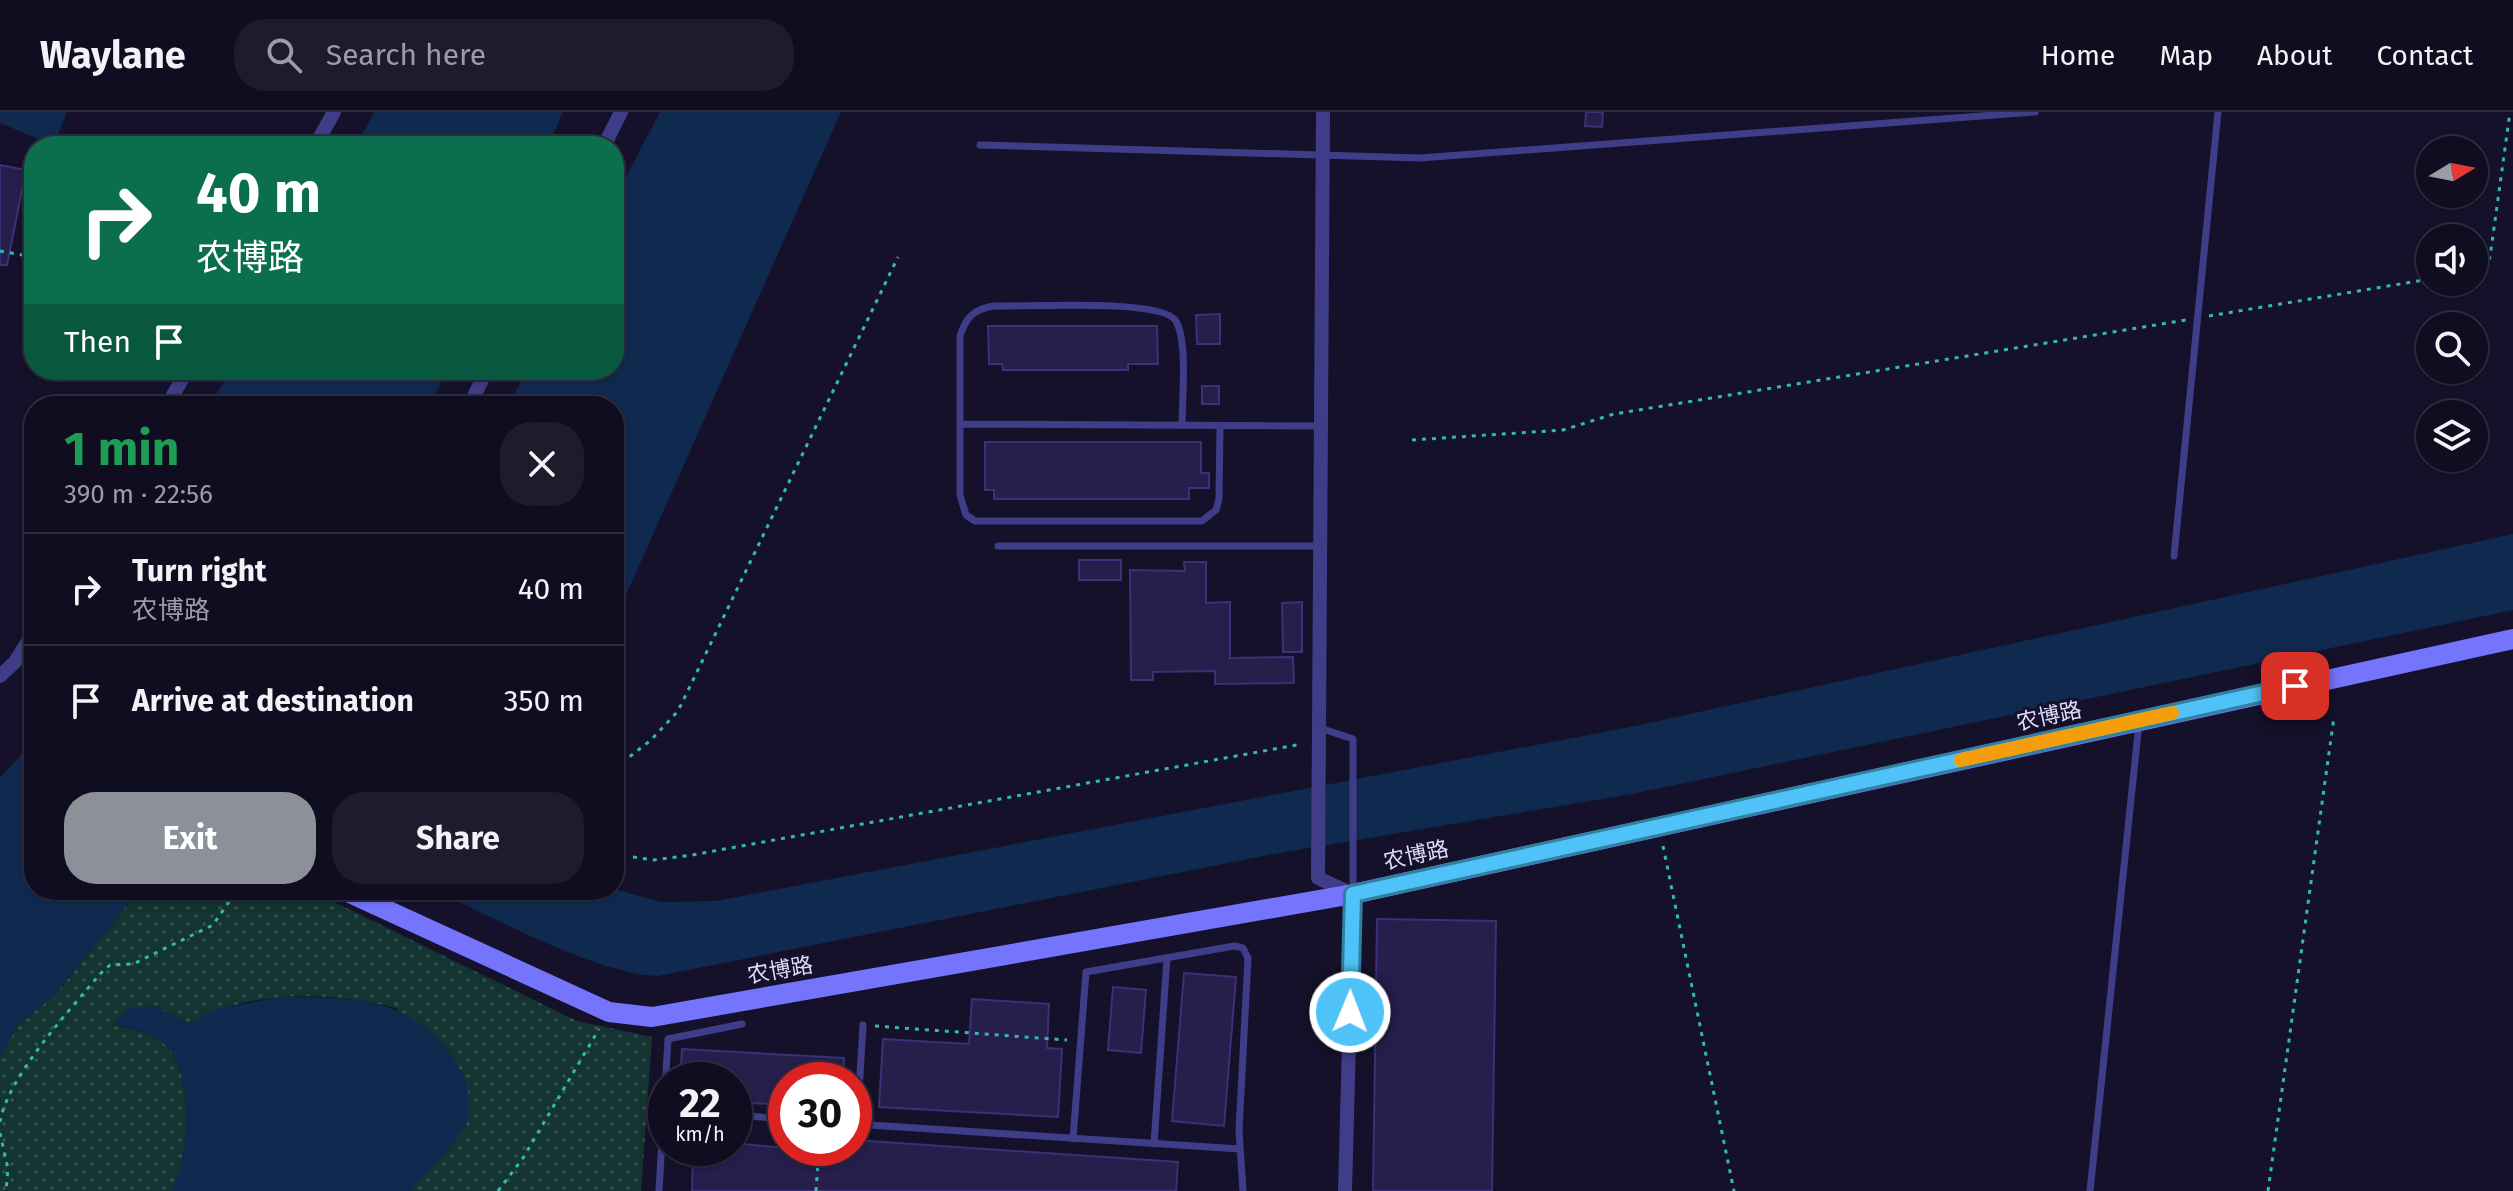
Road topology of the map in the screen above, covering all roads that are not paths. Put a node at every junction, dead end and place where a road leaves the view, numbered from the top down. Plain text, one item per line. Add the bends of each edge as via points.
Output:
1 (334, 112) edge
2 (621, 112) edge
3 (1323, 112) edge
4 (2035, 112) edge
5 (2218, 112) edge
6 (321, 136) edge
7 (609, 136) edge
8 (980, 145) dead end
9 (1323, 157) junction
10 (960, 424) junction
11 (1182, 425) junction
12 (1220, 426) junction
13 (1320, 426) junction
14 (998, 546) dead end
15 (1319, 546) junction
16 (2174, 556) dead end
17 (2513, 639) edge
18 (24, 648) edge
19 (0, 676) edge
20 (2140, 720) junction
21 (1318, 734) junction
22 (1353, 894) junction
23 (365, 900) edge
24 (1167, 958) junction
25 (742, 1024) dead end
26 (863, 1025) road end
27 (667, 1062) edge
28 (860, 1062) edge
29 (872, 1125) edge
30 (1073, 1139) junction
31 (1154, 1144) junction
32 (1240, 1149) junction
33 (661, 1166) edge
34 (659, 1191) edge
35 (1243, 1191) edge
36 (1345, 1191) edge
37 (2090, 1191) edge

1 - 6 street
2 - 7 street
3 - 9 street
4 - 9 lane via 1420,158
5 - 16 lane
8 - 9 lane
9 - 13 street
10 - 11 lane
10 - 11 lane via 960,336 972,313 994,306 1145,307 1170,314 1181,345
10 - 12 lane via 962,506 966,515 986,523 1202,521 1216,510 1219,499
11 - 12 lane
12 - 13 lane
13 - 15 street
14 - 15 lane
15 - 21 street
17 - 20 street, 农博路
18 - 19 street
20 - 22 street, 农博路
20 - 37 lane
21 - 22 street via 1318,878
21 - 22 lane via 1353,739
22 - 23 street, 农博路 via 652,1017 609,1012
22 - 36 street
24 - 30 lane via 1086,972
24 - 31 lane
24 - 32 lane via 1234,946 1243,948 1248,958
25 - 27 lane via 668,1039
26 - 28 lane
29 - 30 lane
30 - 31 lane
31 - 32 lane
32 - 35 lane
33 - 34 lane

